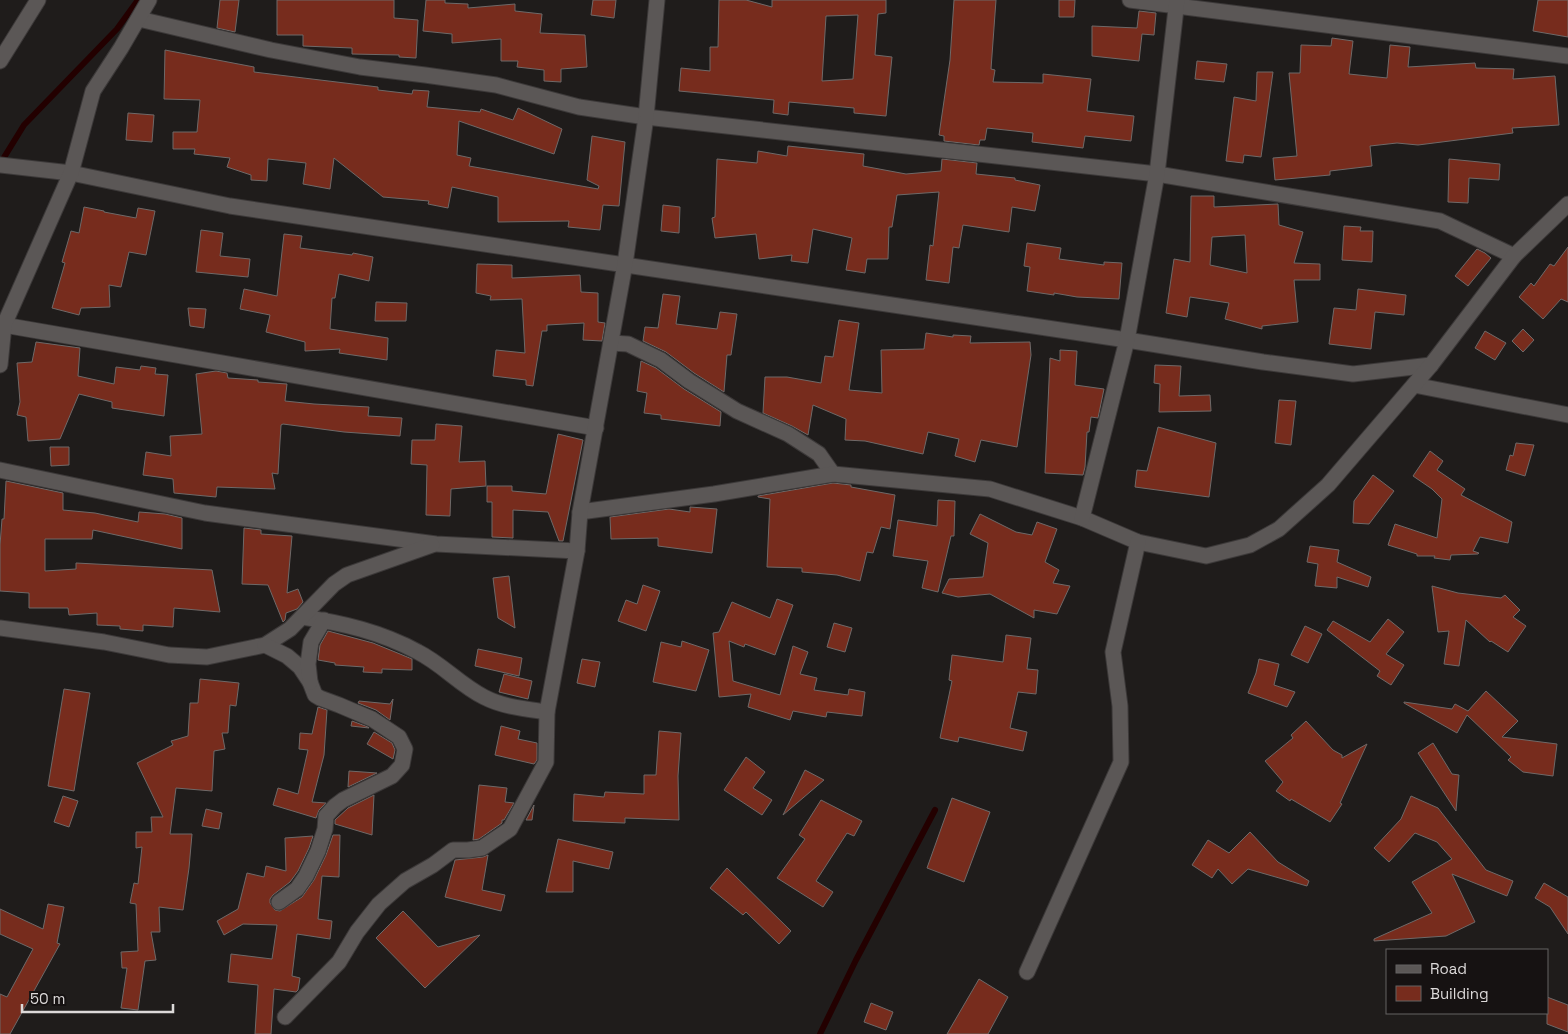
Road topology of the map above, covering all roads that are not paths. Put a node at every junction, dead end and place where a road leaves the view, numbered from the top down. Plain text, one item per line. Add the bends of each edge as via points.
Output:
1 (38, 0) edge
2 (149, 0) edge
3 (657, 0) edge
4 (1130, 0) edge
5 (1176, 3) edge
6 (139, 19) junction
7 (1568, 56) edge
8 (0, 60) edge
9 (646, 117) junction
10 (0, 165) edge
11 (71, 173) junction
12 (1157, 174) junction
13 (1568, 204) edge
14 (1514, 256) junction
15 (625, 264) junction
16 (4, 325) junction
17 (1127, 340) junction
18 (611, 343) junction
19 (0, 365) edge
20 (1431, 365) junction
21 (1414, 385) junction
22 (1568, 414) edge
23 (596, 428) junction
24 (0, 470) edge
25 (833, 474) junction
26 (580, 512) junction
27 (1082, 518) junction
28 (1138, 542) junction
29 (436, 544) junction
30 (577, 550) junction
31 (302, 617) junction
32 (324, 620) junction
33 (0, 628) edge
34 (265, 645) junction
35 (310, 682) junction
36 (547, 712) junction
37 (279, 902) dead end
38 (1027, 972) dead end
39 (285, 1017) dead end

1 - 8 street
2 - 6 street
3 - 9 street
4 - 5 street
5 - 7 street
5 - 12 street
6 - 9 street via 271,50 360,67 496,86 579,107
6 - 11 street via 93,91
9 - 12 street
9 - 15 street
10 - 11 street
11 - 15 street via 230,206
11 - 16 street
12 - 14 street via 1440,221
12 - 17 street
13 - 14 street
14 - 20 street
15 - 17 street
15 - 18 street
16 - 19 street
16 - 23 street
17 - 20 street via 1353,374
17 - 27 street
18 - 23 street
18 - 25 street via 628,344 661,360 737,411 788,434 820,454
20 - 21 street
21 - 22 street
21 - 28 street via 1328,485 1280,529 1250,545 1206,556
23 - 26 street
24 - 29 street via 206,513
25 - 26 street
25 - 27 street via 990,489
26 - 30 street
27 - 28 street
28 - 38 street via 1113,652 1120,706 1121,762
29 - 30 street
29 - 31 street via 347,575
30 - 36 street
31 - 32 street
31 - 34 street
32 - 35 street via 311,642
32 - 36 street via 348,624 420,652 484,697 510,707
33 - 34 street via 104,642 169,656 207,657
34 - 35 street via 287,656
35 - 37 street via 314,695 372,719 399,737 405,749 402,765 392,776 343,800 326,816 318,851 306,876 297,889
36 - 39 street via 546,762 510,830 482,848 453,850 405,881 379,904 339,962

